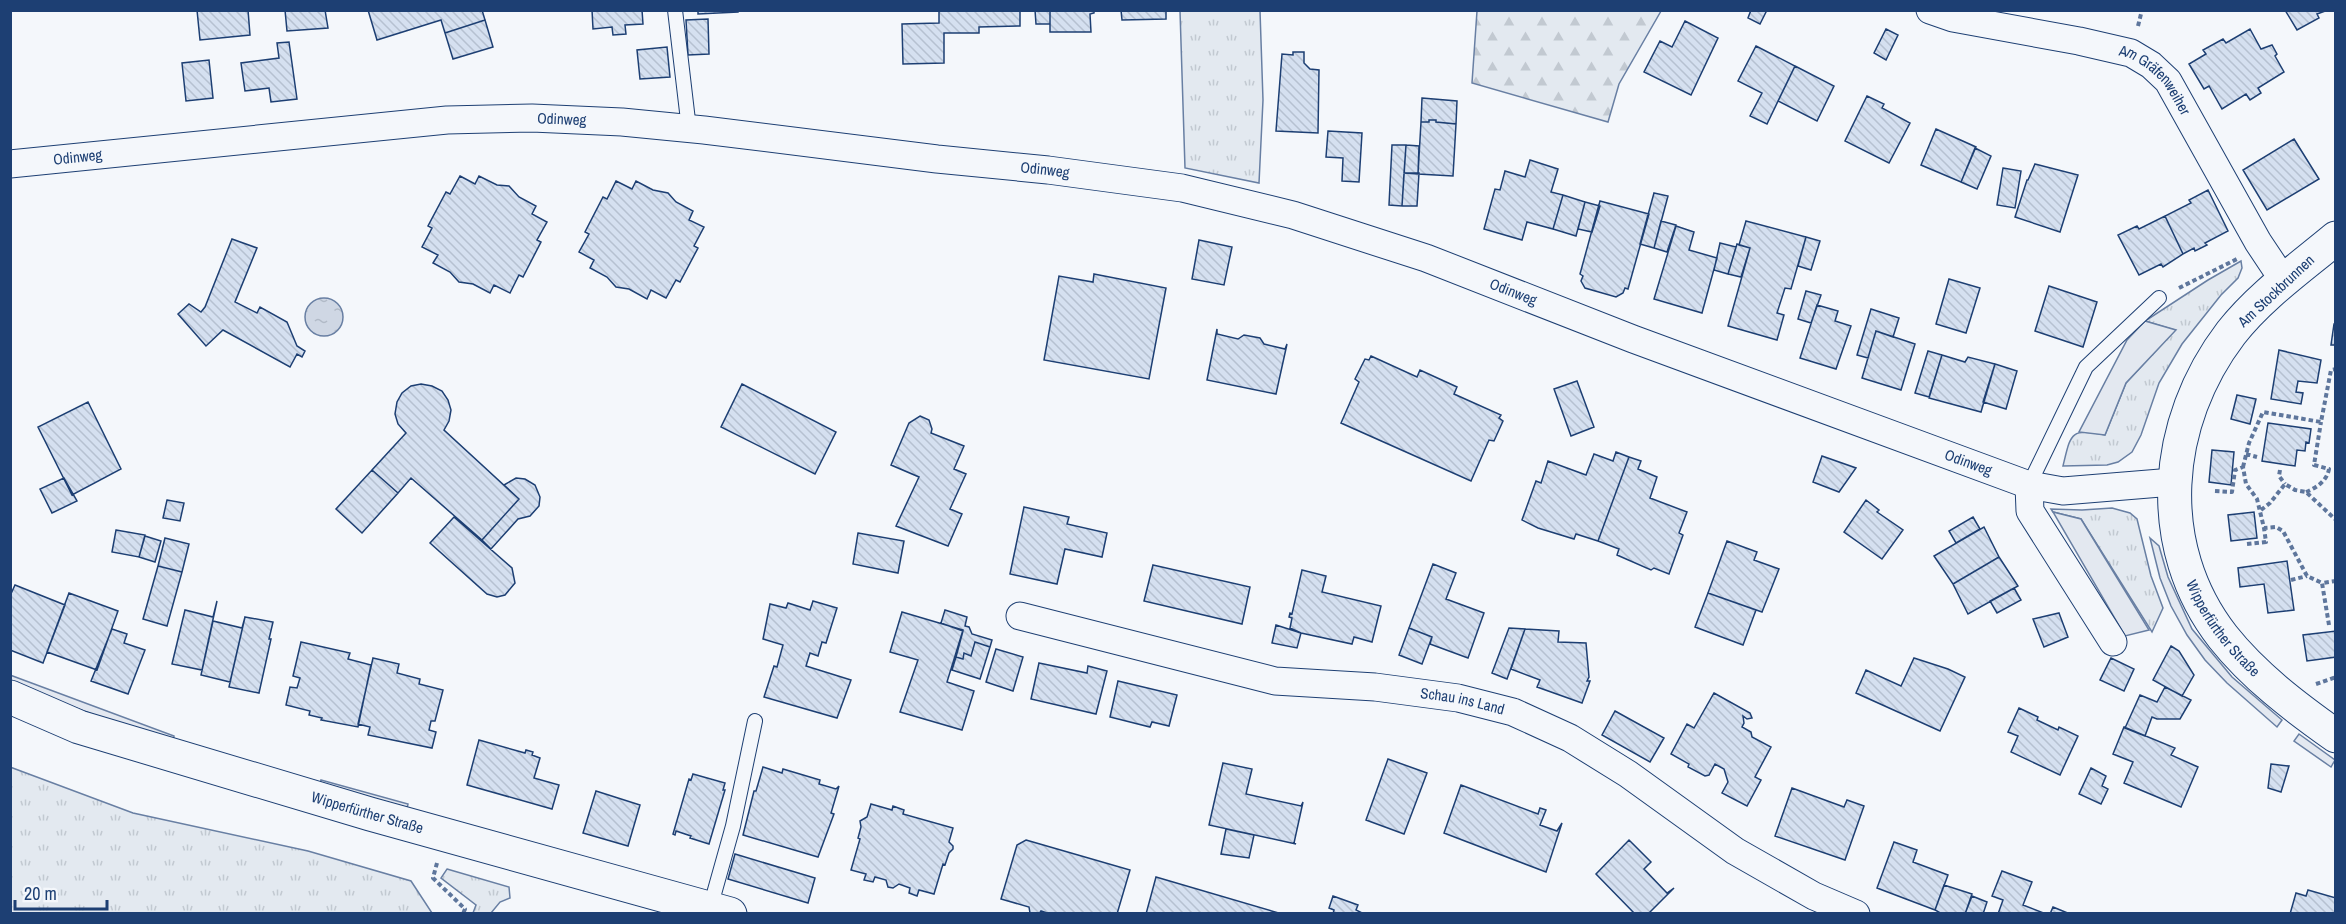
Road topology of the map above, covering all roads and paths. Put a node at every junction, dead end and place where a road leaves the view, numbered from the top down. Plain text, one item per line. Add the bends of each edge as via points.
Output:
1 (675, 10) edge
2 (1930, 10) edge
3 (689, 129) junction
4 (10, 164) edge
5 (2336, 238) edge
6 (2258, 242) junction
7 (2284, 281) junction
8 (2159, 298) joint
9 (2336, 369) edge
10 (2321, 422) junction
11 (2246, 454) junction
12 (2257, 457) dead end
13 (2243, 467) junction
14 (2280, 470) dead end
15 (2173, 482) junction
16 (2285, 483) junction
17 (2030, 485) junction
18 (2215, 491) dead end
19 (2306, 492) junction
20 (2261, 510) junction
21 (2336, 520) edge
22 (2264, 528) junction
23 (2247, 544) dead end
24 (2307, 576) junction
25 (2291, 580) dead end
26 (2336, 581) edge
27 (2322, 583) junction
28 (1020, 616) dead end
29 (2329, 626) dead end
30 (2113, 642) dead end
31 (10, 697) edge
32 (755, 721) dead end
33 (2336, 736) edge
34 (433, 878) dead end
35 (720, 911) edge
36 (464, 914) edge
37 (1856, 914) edge

1 - 3 lane
2 - 6 street, Am Gräfenweiher via 1953,18 2131,53 2151,65 2168,81
3 - 4 street, Odinweg via 532,118 447,120
3 - 17 street, Odinweg via 1182,188 1293,215 1426,258
5 - 7 main road, Am Stockbrunnen
6 - 7 street, Am Gräfenweiher
6 - 8 path via 2240,257
7 - 15 main road, Am Stockbrunnen via 2232,333 2199,386 2178,446
8 - 17 lane via 2086,367
9 - 10 path via 2331,370
10 - 11 path via 2263,412
10 - 19 path via 2314,465 2330,469 2325,480
11 - 12 path
11 - 13 path
13 - 18 path via 2235,470 2232,492
13 - 20 path via 2246,484
14 - 16 path via 2279,476
15 - 17 street, Odinweg via 2063,491
15 - 33 main road, Wipperfürther Straße via 2182,551 2192,583 2210,618 2241,659 2284,698
16 - 19 path
16 - 20 path
17 - 30 street via 2030,511
19 - 21 path
20 - 22 path
22 - 23 path via 2266,542
22 - 24 path via 2283,531
24 - 25 path
24 - 27 path
26 - 27 path
27 - 29 path
28 - 37 street, Schau ins Land via 1275,681 1374,687 1458,698 1513,712 1570,738 1628,774 1735,851 1814,896
31 - 35 main road, Wipperfürther Straße via 101,734
32 - 35 lane
34 - 36 path via 465,909

